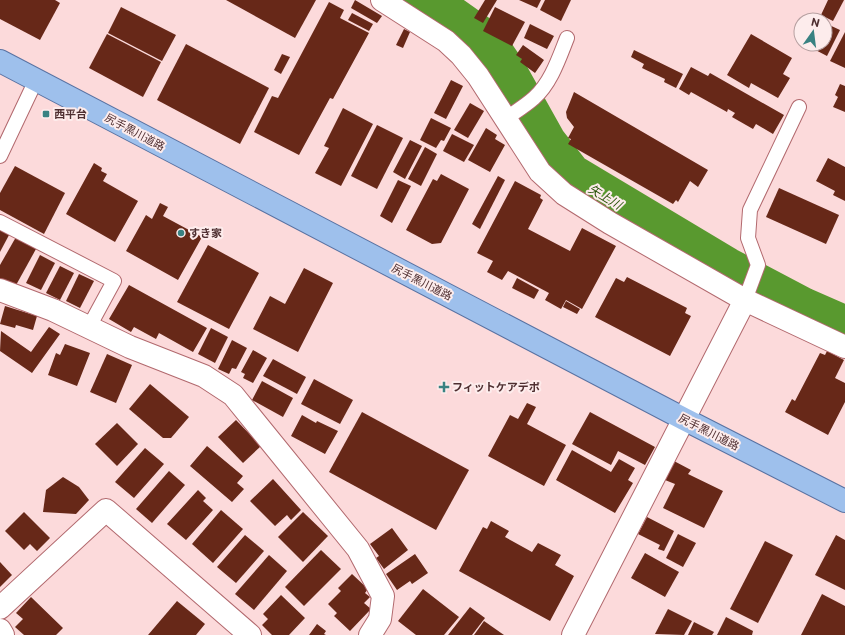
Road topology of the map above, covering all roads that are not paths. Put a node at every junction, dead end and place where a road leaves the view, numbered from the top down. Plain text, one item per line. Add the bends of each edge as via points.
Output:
1 (382, 0) edge
2 (568, 38) dead end
3 (0, 61) edge
4 (36, 80) junction
5 (799, 107) dead end
6 (505, 118) junction
7 (0, 156) edge
8 (0, 222) edge
9 (0, 290) edge
10 (745, 300) junction
11 (89, 327) junction
12 (845, 347) edge
13 (684, 419) junction
14 (845, 501) edge
15 (0, 608) edge
16 (0, 630) edge
17 (3, 635) edge
18 (250, 635) edge
19 (370, 635) edge
20 (573, 635) edge

1 - 6 street via 456,50 478,76
2 - 6 lane via 554,71 538,94
3 - 4 main road, 尻手黒川道路
4 - 7 lane
4 - 13 main road, 尻手黒川道路
5 - 10 lane via 750,210 748,238 758,265
6 - 10 street via 540,172 564,194
8 - 11 lane via 114,281
9 - 11 street
10 - 12 street
10 - 13 street
11 - 19 street via 130,347 204,376 233,395 358,549 383,596 380,620
13 - 14 main road, 尻手黒川道路
13 - 20 street
15 - 18 street via 106,510
16 - 17 street

